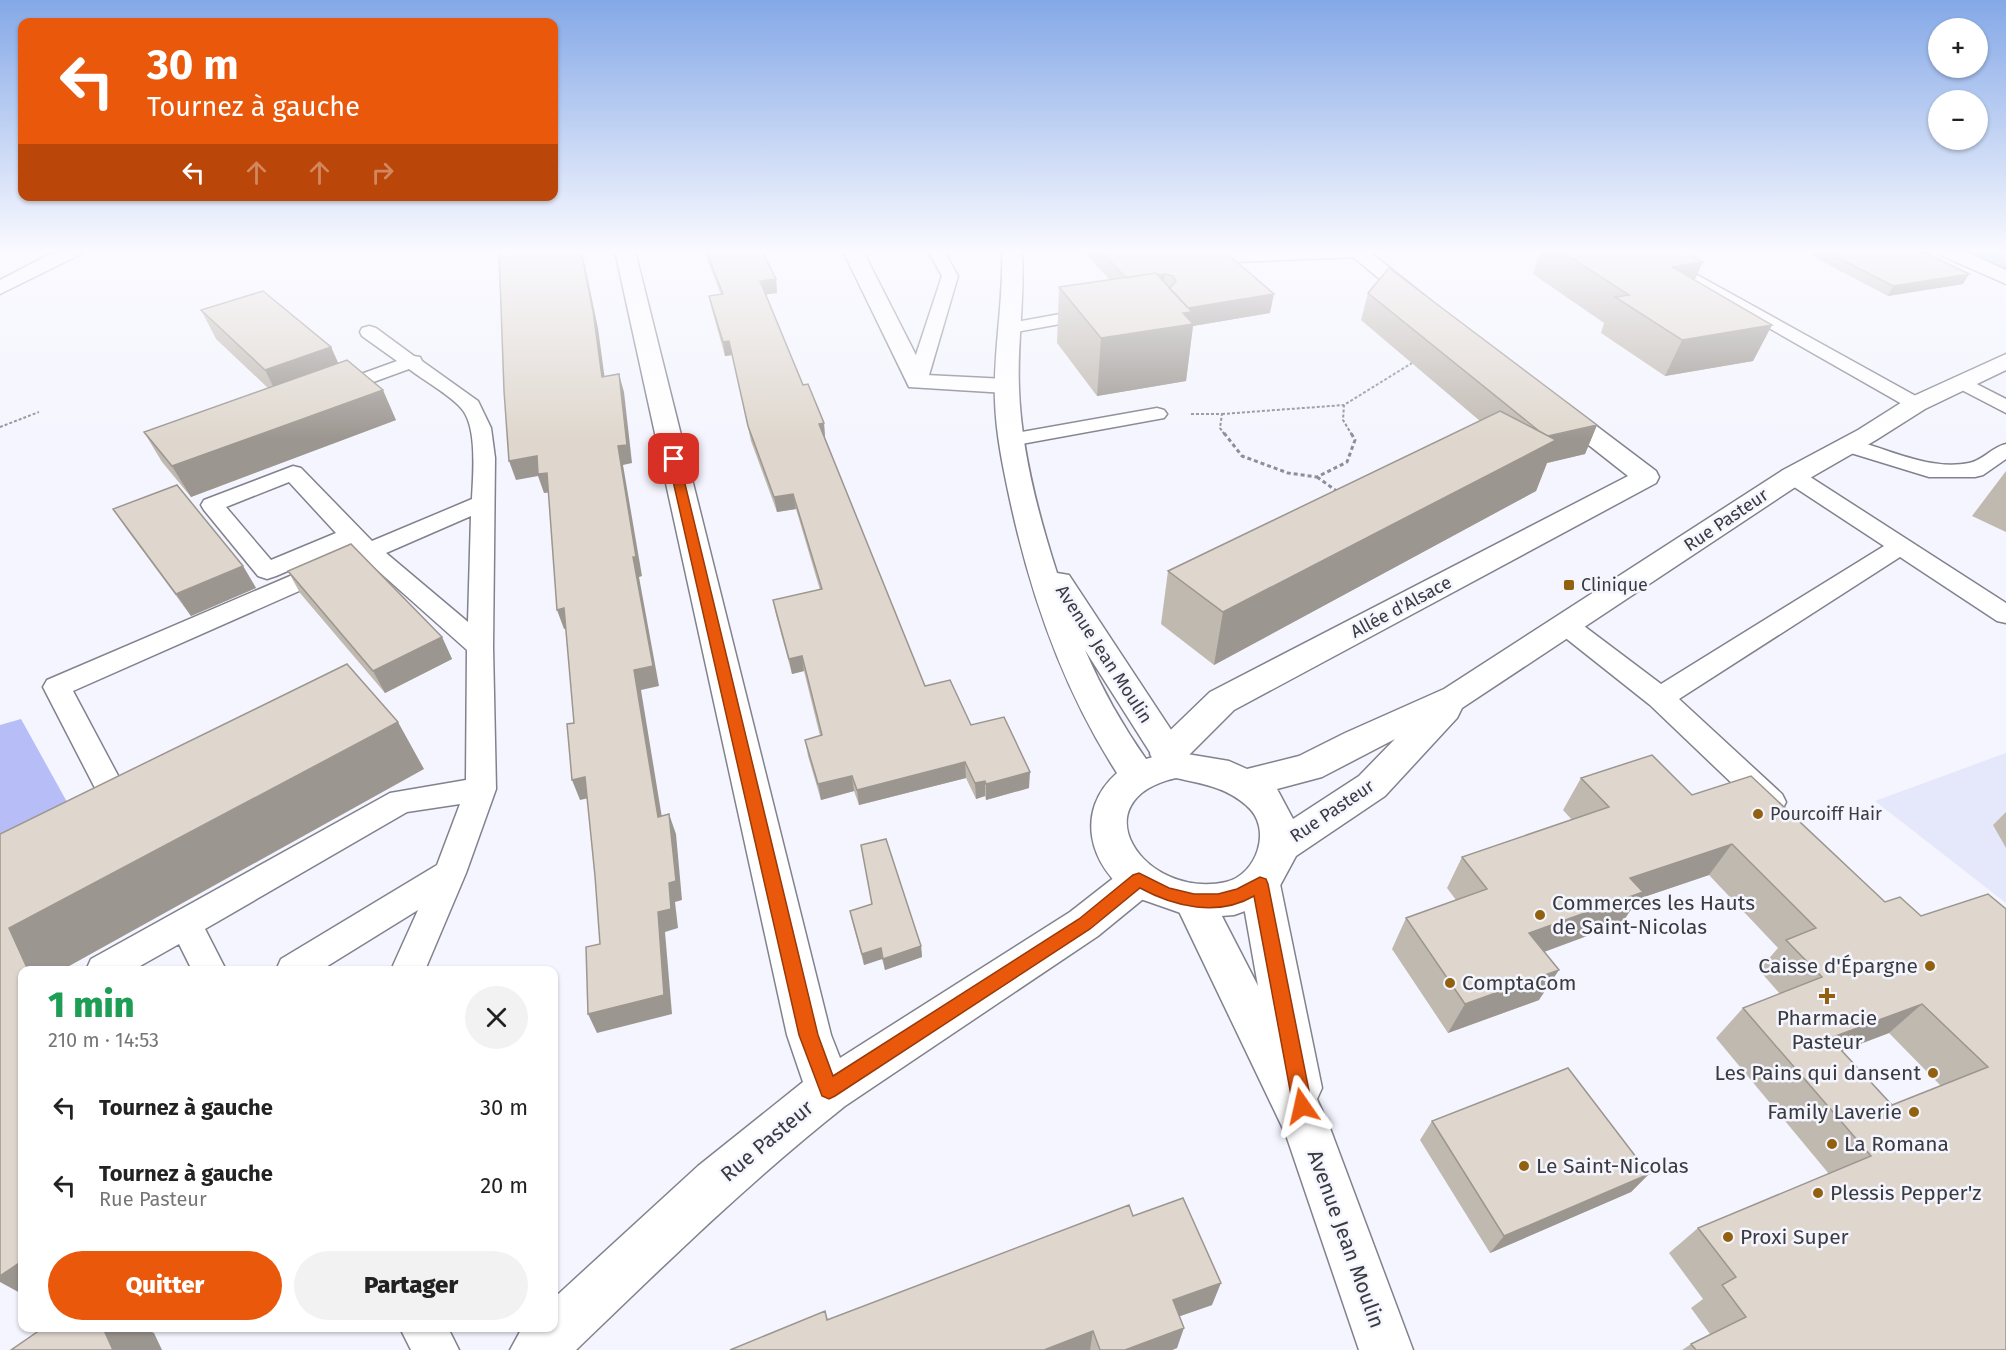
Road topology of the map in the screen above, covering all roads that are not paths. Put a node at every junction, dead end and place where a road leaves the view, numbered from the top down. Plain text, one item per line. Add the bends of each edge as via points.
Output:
1 (640, 314) edge
2 (884, 314) edge
3 (938, 314) edge
4 (1012, 314) edge
5 (1089, 314) edge
6 (1755, 314) edge
7 (1011, 328) junction
8 (369, 332) dead end
9 (413, 361) junction
10 (2006, 362) edge
11 (917, 382) junction
12 (1961, 382) junction
13 (1006, 386) junction
14 (1536, 391) edge
15 (315, 397) edge
16 (1916, 404) junction
17 (2006, 407) edge
18 (1157, 414) road end
19 (1011, 440) junction
20 (1849, 445) junction
21 (2006, 450) edge
22 (1793, 476) junction
23 (483, 502) junction
24 (360, 543) junction
25 (1033, 543) junction
26 (1901, 546) junction
27 (2006, 615) edge
28 (1567, 626) junction
29 (480, 647) junction
30 (1456, 697) junction
31 (1660, 698) junction
32 (1172, 760) junction
33 (1138, 776) junction
34 (1246, 783) junction
35 (481, 789) junction
36 (127, 820) edge
37 (1791, 820) edge
38 (1281, 846) junction
39 (450, 873) junction
40 (1139, 880) junction
41 (1260, 884) junction
42 (1194, 901) junction
43 (185, 924) junction
44 (110, 966) edge
45 (207, 966) edge
46 (299, 966) edge
47 (410, 966) edge
48 (829, 1090) junction
49 (1307, 1128) junction
50 (558, 1330) edge
51 (425, 1332) edge
52 (556, 1332) edge
53 (437, 1350) edge
54 (537, 1350) edge
55 (1386, 1350) edge

1 - 48 street via 808,1035
2 - 11 street
3 - 11 lane
4 - 7 street, Avenue Jean Moulin
5 - 7 lane
6 - 16 lane
7 - 13 street, Avenue Jean Moulin
8 - 9 lane
9 - 15 lane
9 - 23 lane via 471,405 481,428
10 - 12 street, Rue Pasteur
11 - 13 street
12 - 16 street, Rue Pasteur
12 - 17 lane
13 - 19 street, Avenue Jean Moulin
14 - 32 street, Allée d'Alsace via 1646,477 1222,701
16 - 20 street, Rue Pasteur
18 - 19 lane
19 - 25 street, Avenue Jean Moulin
20 - 21 lane via 1929,470 1975,470
20 - 22 street, Rue Pasteur
22 - 26 lane
22 - 28 street, Rue Pasteur
23 - 24 lane
23 - 29 lane
24 - 24 lane via 293,474 212,505 267,571
24 - 29 lane
24 - 36 lane via 57,687
25 - 32 street, Avenue Jean Moulin
25 - 33 street, Avenue Jean Moulin via 1071,659
26 - 27 lane
26 - 31 lane
28 - 30 street, Rue Pasteur
28 - 31 lane
29 - 35 lane
30 - 34 street, Rue Pasteur via 1309,767
30 - 38 street, Rue Pasteur via 1372,786
31 - 37 lane
32 - 33 street
32 - 34 street via 1224,772
33 - 40 street via 1120,792 1109,813 1109,836 1119,859
34 - 38 street via 1266,801 1279,823
35 - 39 lane
35 - 43 lane via 400,801
38 - 41 street via 1275,867
39 - 46 lane
39 - 47 lane
40 - 42 street via 1165,894
40 - 48 street, Rue Pasteur via 1084,924
41 - 42 street via 1230,898
41 - 49 street, Avenue Jean Moulin
42 - 49 street, Avenue Jean Moulin
43 - 44 lane
43 - 45 lane
48 - 50 street, Rue Pasteur via 740,1161
49 - 55 street, Avenue Jean Moulin
51 - 53 lane
52 - 54 street, Rue Pasteur

